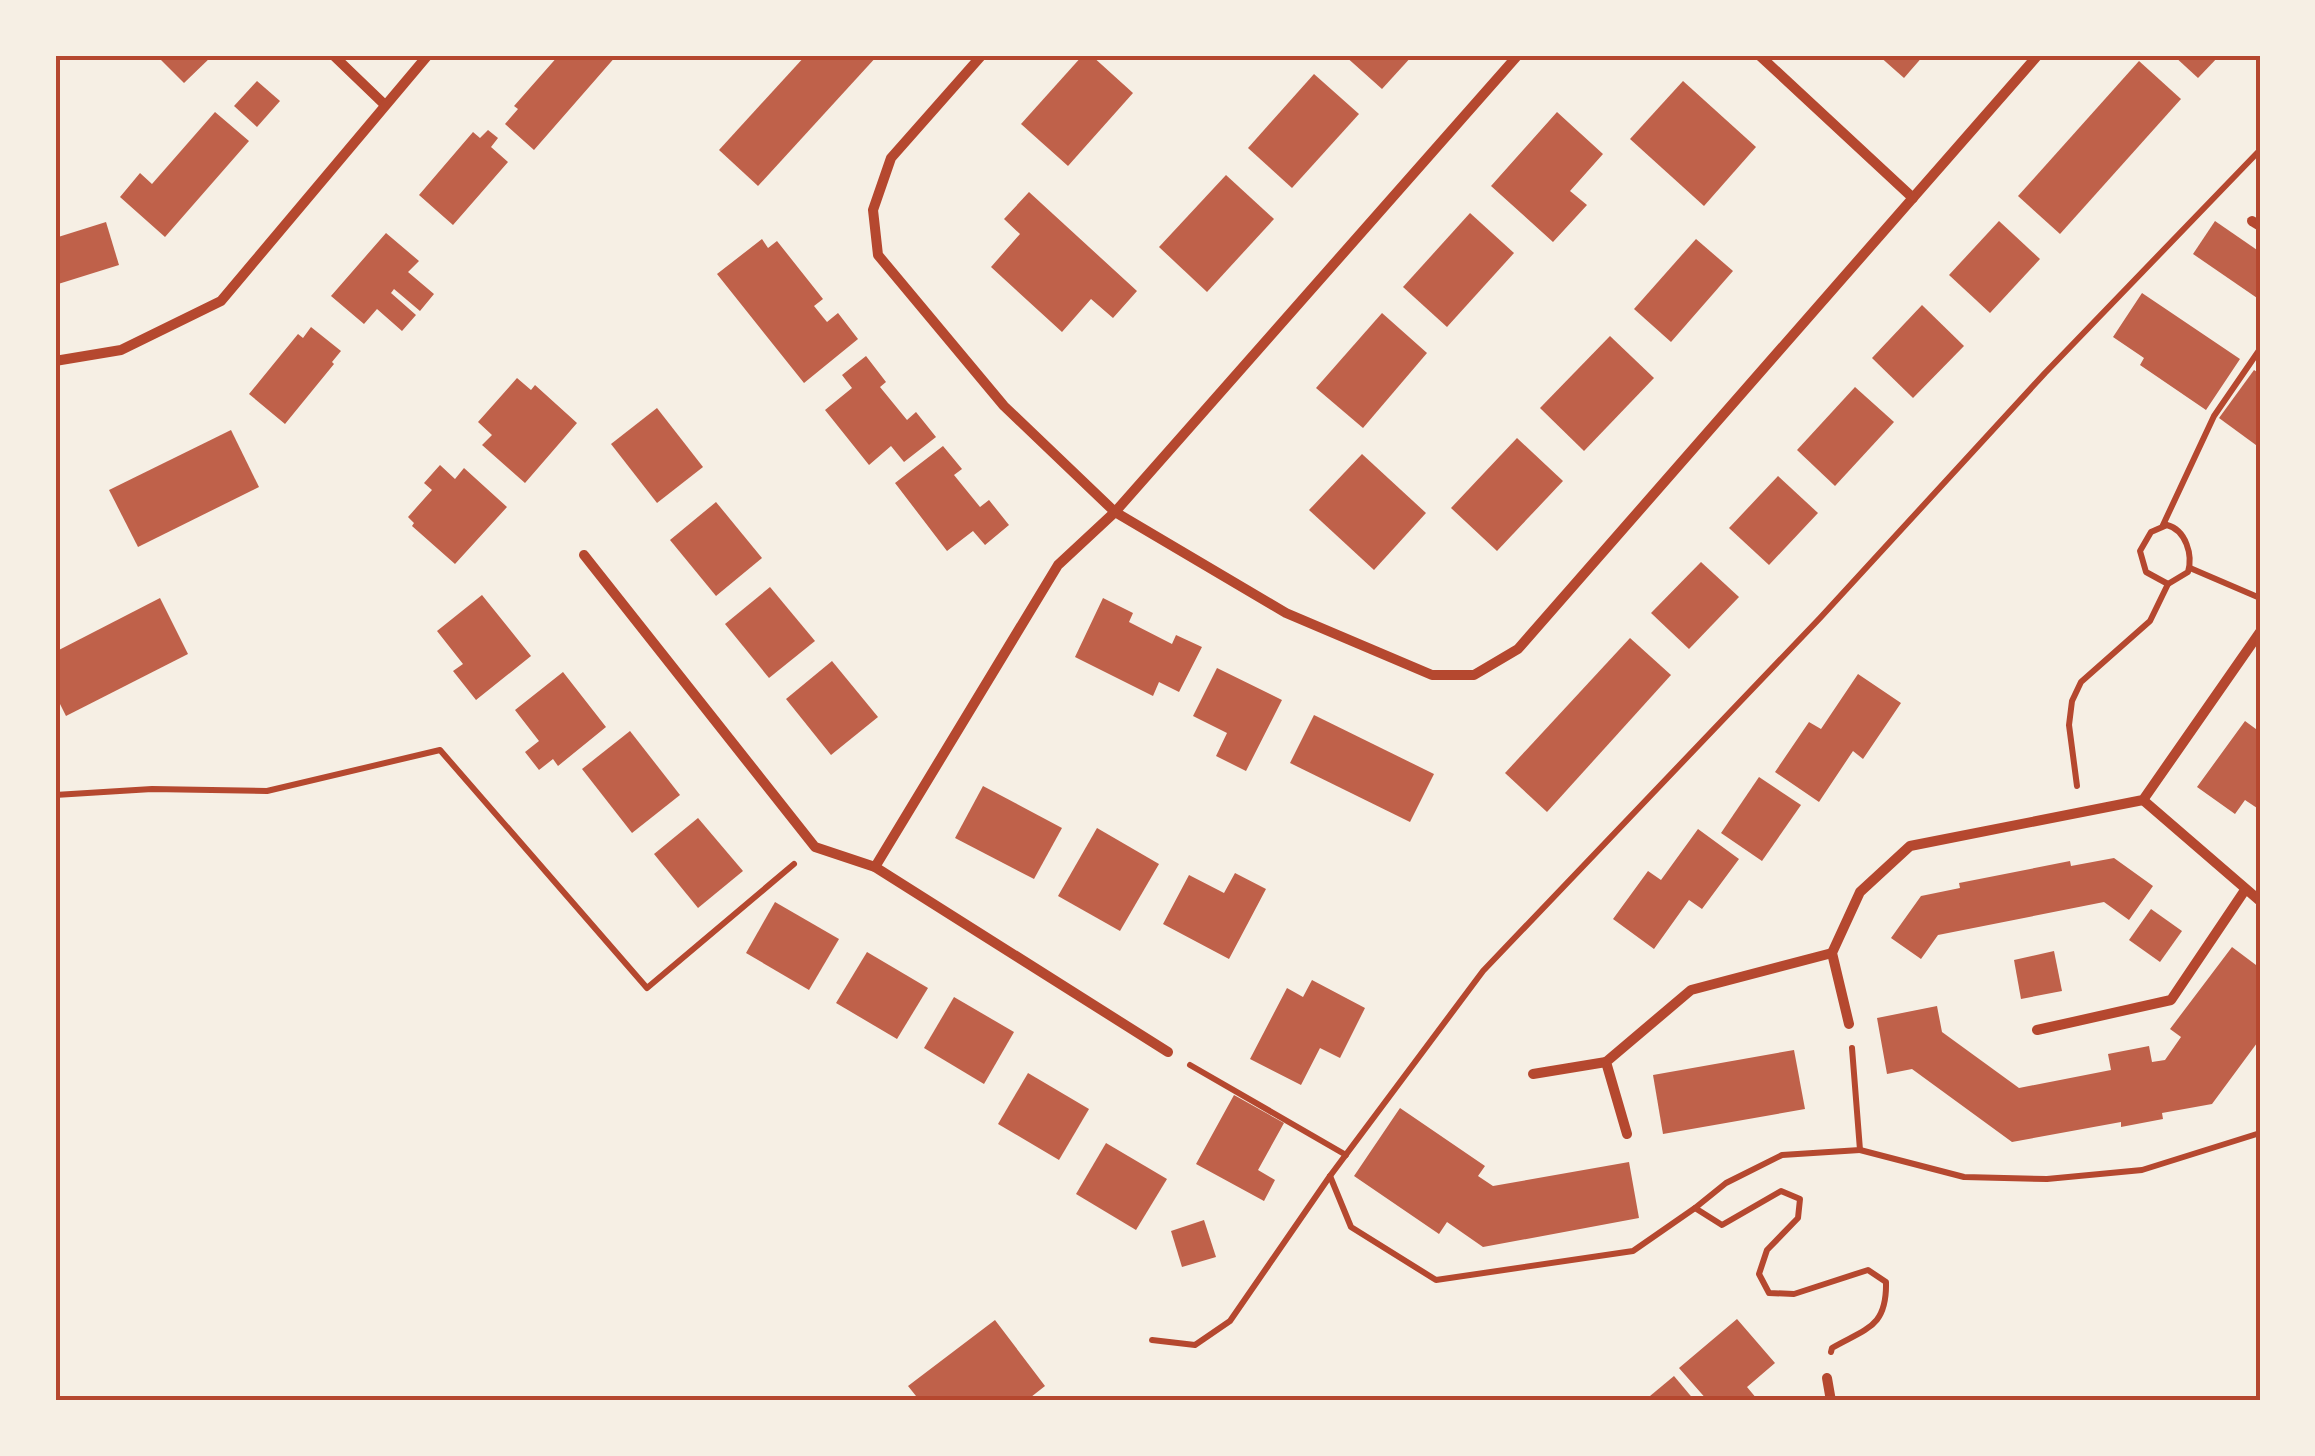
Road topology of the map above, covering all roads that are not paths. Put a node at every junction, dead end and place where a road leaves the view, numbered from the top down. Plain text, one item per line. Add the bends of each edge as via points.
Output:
1 (332, 55) edge
2 (428, 55) edge
3 (982, 55) edge
4 (1518, 55) edge
5 (1759, 55) edge
6 (2038, 55) edge
7 (385, 105) junction
8 (1913, 198) junction
9 (55, 361) edge
10 (1116, 512) junction
11 (584, 554) dead end
12 (2260, 632) edge
13 (2142, 800) junction
14 (876, 867) junction
15 (2245, 890) junction
16 (2260, 901) edge
17 (1832, 952) junction
18 (1850, 1024) road end
19 (2037, 1030) dead end
20 (1168, 1052) road end
21 (1606, 1062) junction
22 (1534, 1074) dead end
23 (1627, 1134) dead end
24 (1827, 1378) road end
25 (1831, 1401) edge

1 - 7 street
2 - 7 street
3 - 10 street via 891,158 873,210 878,255 1004,406
4 - 10 street
5 - 8 street
6 - 8 street
7 - 9 street via 222,302 121,350
8 - 10 street via 1518,650 1474,675 1432,675 1286,614
10 - 14 street via 1058,565
11 - 14 street via 814,847
12 - 13 street
13 - 15 street
13 - 17 street via 1910,846 1860,892
14 - 20 street
15 - 16 street
15 - 19 street via 2171,1000
17 - 18 street
17 - 21 street via 1691,990
21 - 22 street
21 - 23 street
24 - 25 street

